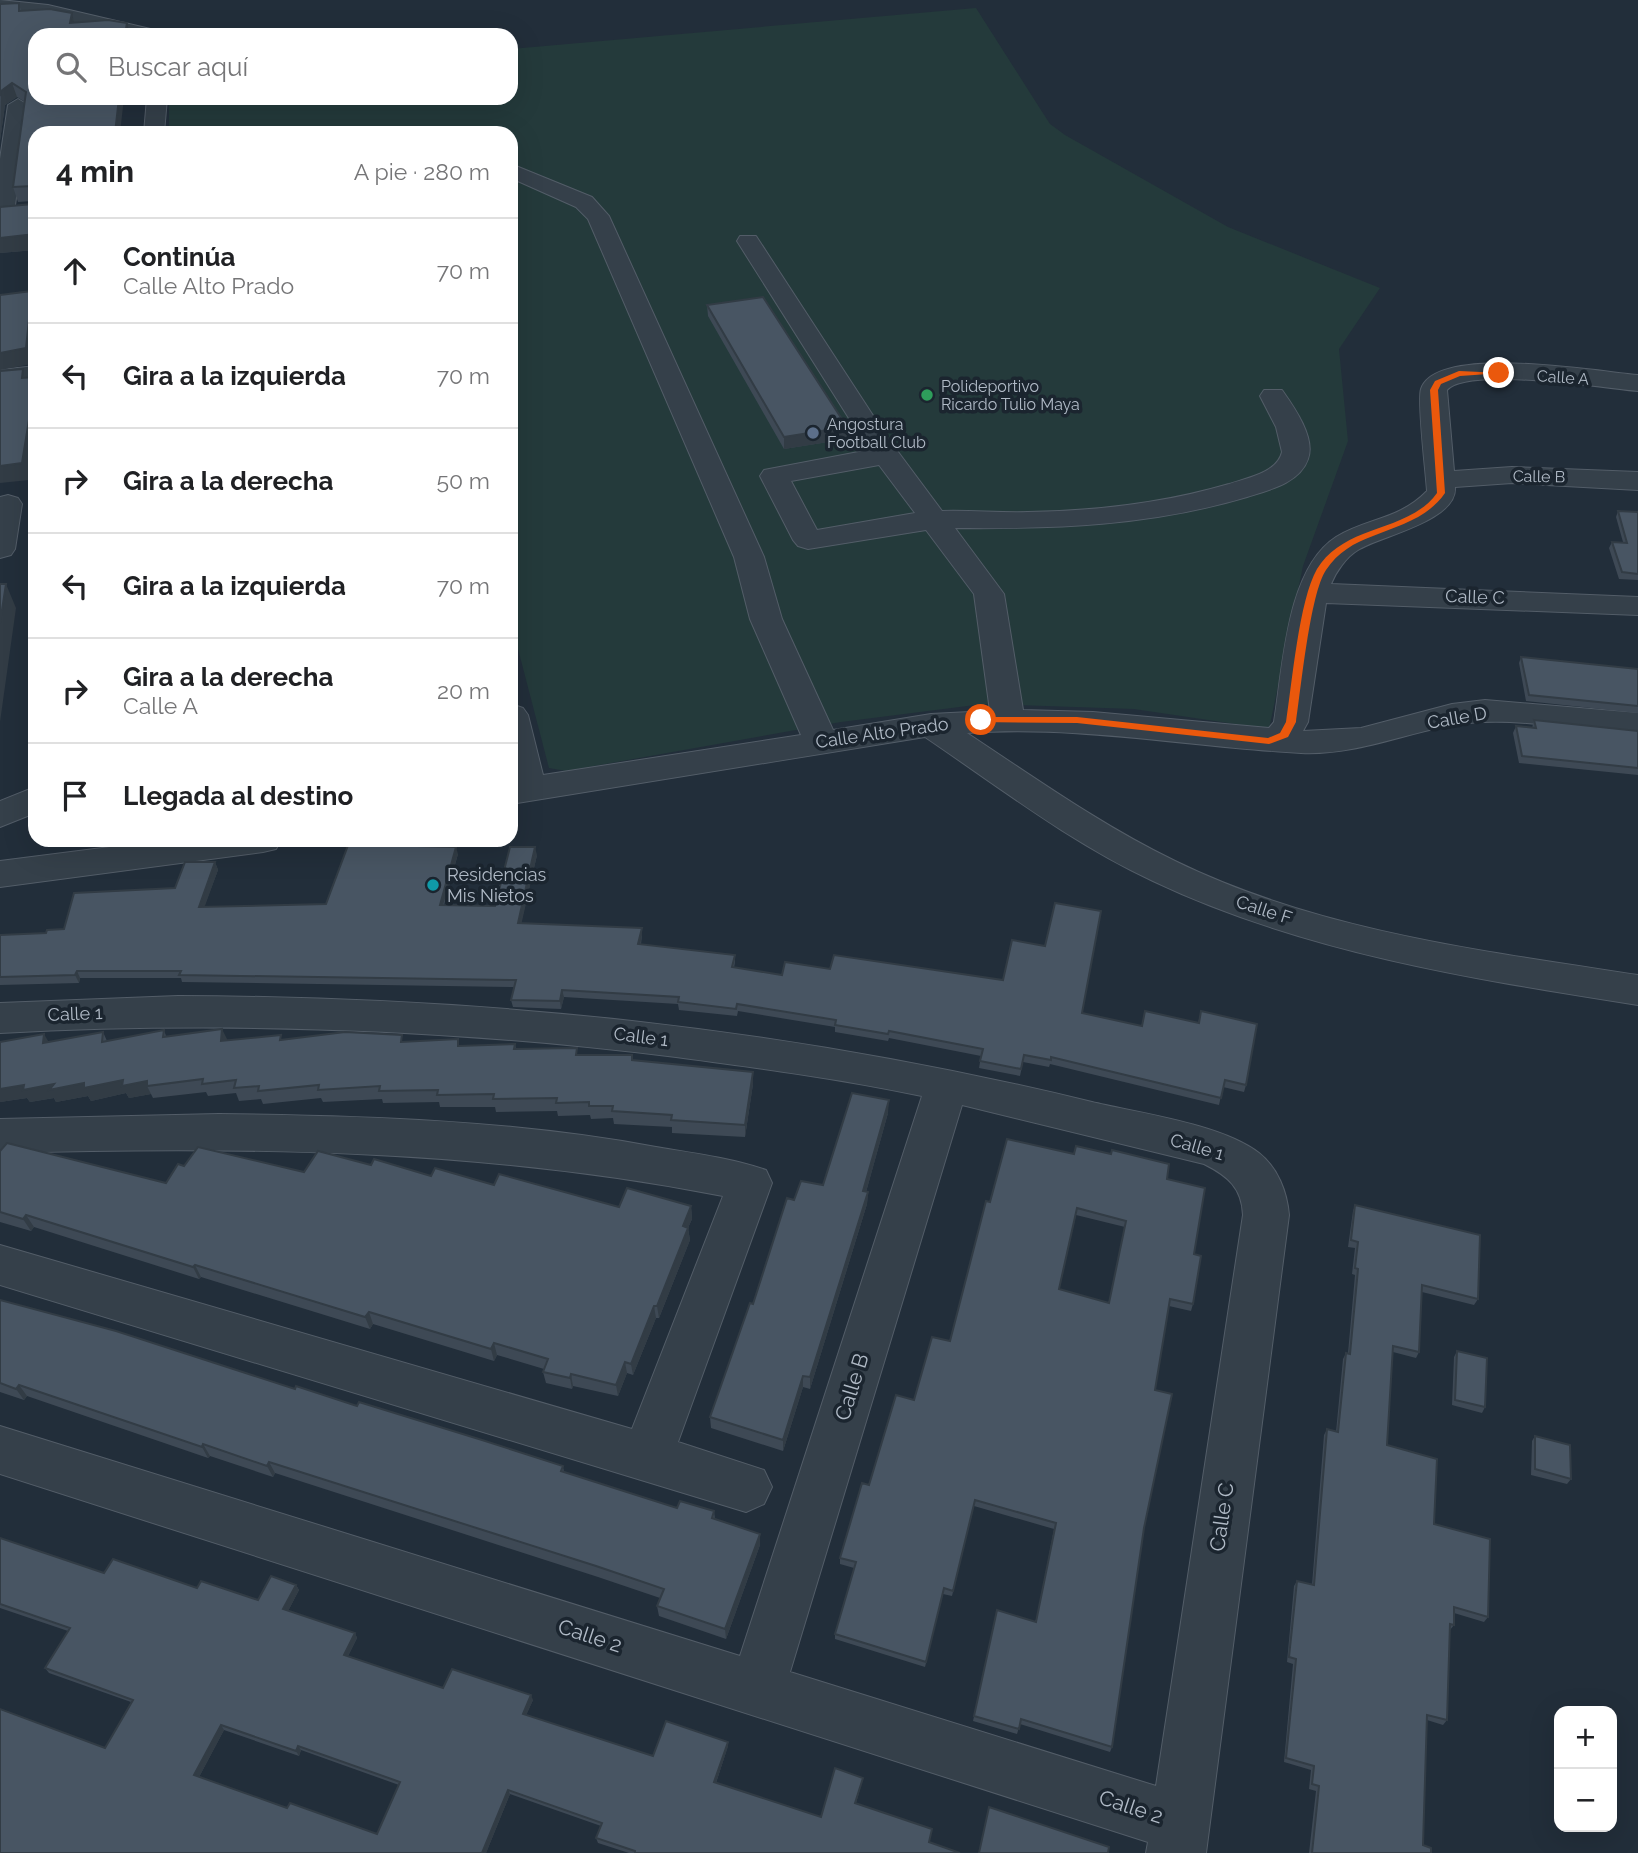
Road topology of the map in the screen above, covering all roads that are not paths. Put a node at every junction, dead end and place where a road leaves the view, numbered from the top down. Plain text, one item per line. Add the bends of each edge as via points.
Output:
1 (0, 4) edge
2 (125, 28) edge
3 (18, 104) edge
4 (156, 105) edge
5 (154, 126) edge
6 (518, 173) edge
7 (9, 212) edge
8 (748, 241) dead end
9 (28, 375) edge
10 (0, 378) edge
11 (1638, 383) edge
12 (1273, 396) dead end
13 (886, 455) junction
14 (1440, 480) junction
15 (1638, 481) edge
16 (14, 503) edge
17 (934, 520) junction
18 (0, 549) edge
19 (1312, 593) junction
20 (1638, 606) edge
21 (1007, 719) junction
22 (1638, 724) edge
23 (931, 725) junction
24 (1266, 739) junction
25 (821, 742) junction
26 (518, 773) edge
27 (28, 802) edge
28 (0, 815) edge
29 (209, 847) edge
30 (0, 874) edge
31 (1638, 990) edge
32 (0, 1018) edge
33 (947, 1084) junction
34 (0, 1136) edge
35 (1260, 1183) joint
36 (0, 1265) edge
37 (0, 1450) edge
38 (647, 1457) junction
39 (746, 1487) dead end
40 (757, 1689) junction
41 (1178, 1838) edge

1 - 2 street
3 - 7 street
4 - 5 street
6 - 25 street via 584,202 598,216 749,557 765,619
8 - 13 street
9 - 10 street
11 - 14 street, Calle A via 1478,372 1446,377 1434,390
12 - 17 street via 1296,457 1287,469 1255,485 1163,511 1121,516
13 - 17 street
13 - 17 street via 774,476 808,540
14 - 15 street, Calle B via 1512,475
14 - 19 street via 1441,493 1422,513 1346,544 1333,554
16 - 18 street
17 - 21 street via 989,594
19 - 20 street, Calle C
19 - 24 street via 1291,722 1284,735
21 - 23 street, Calle Alto Prado
21 - 24 street, Calle Alto Prado via 1077,720
22 - 24 street, Calle D via 1485,711 1360,739
23 - 25 street, Calle Alto Prado
23 - 31 street, Calle F via 1115,846 1198,887 1366,940
25 - 26 street, Calle Alto Prado
27 - 28 street
29 - 30 street
32 - 33 street, Calle 1 via 222,1012 460,1019 648,1037
33 - 35 street, Calle 1 via 1213,1149 1244,1165
33 - 40 street, Calle B
34 - 38 street via 144,1131 349,1133 585,1153 750,1183
35 - 41 street, Calle C via 1266,1215
36 - 38 street
37 - 40 street, Calle 2
38 - 39 street
40 - 41 street, Calle 2

